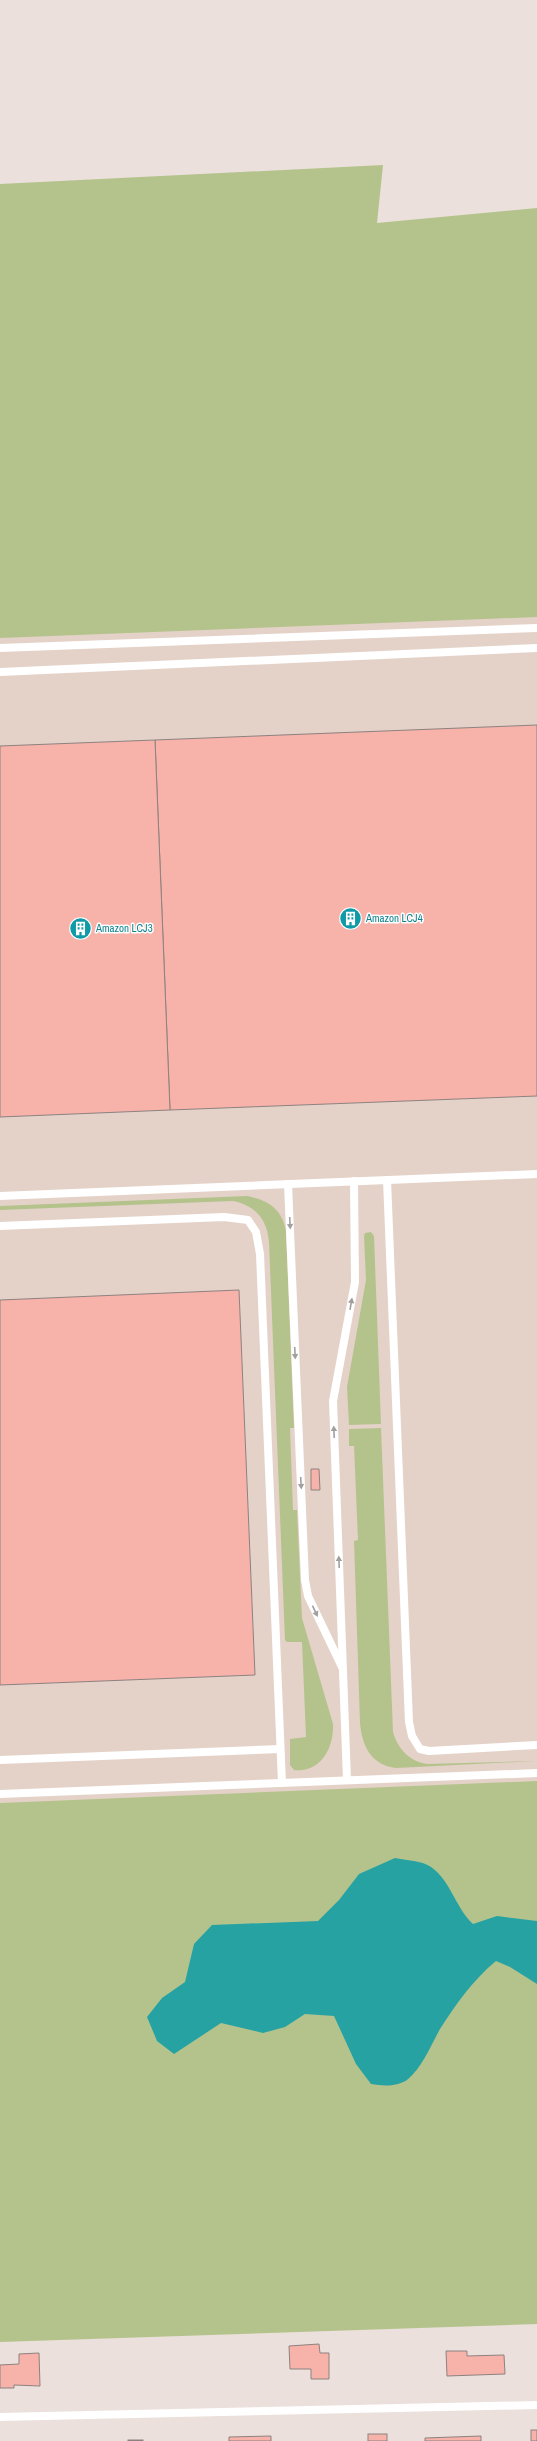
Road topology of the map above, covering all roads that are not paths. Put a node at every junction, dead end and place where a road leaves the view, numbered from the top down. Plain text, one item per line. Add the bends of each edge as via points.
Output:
1 (537, 628) edge
2 (0, 648) edge
3 (537, 648) edge
4 (0, 672) edge
5 (537, 1174) edge
6 (387, 1180) junction
7 (354, 1181) junction
8 (288, 1184) junction
9 (0, 1196) edge
10 (0, 1226) edge
11 (344, 1671) junction
12 (537, 1746) edge
13 (280, 1749) junction
14 (0, 1760) edge
15 (537, 1773) edge
16 (347, 1780) junction
17 (282, 1783) junction
18 (0, 1794) edge
19 (537, 2405) edge
20 (0, 2417) edge

1 - 2 lane
3 - 4 lane
5 - 6 lane
6 - 7 lane
6 - 12 lane via 409,1722 412,1736 420,1749 429,1751
7 - 8 lane
11 -> 7 lane via 333,1401 354,1282
8 - 9 lane
8 -> 11 lane via 305,1580 308,1596
10 - 13 lane via 224,1217 248,1220 256,1232 260,1254
11 - 16 lane
13 - 14 lane
13 - 17 lane
15 - 16 lane
16 - 17 lane
17 - 18 lane
19 - 20 lane

